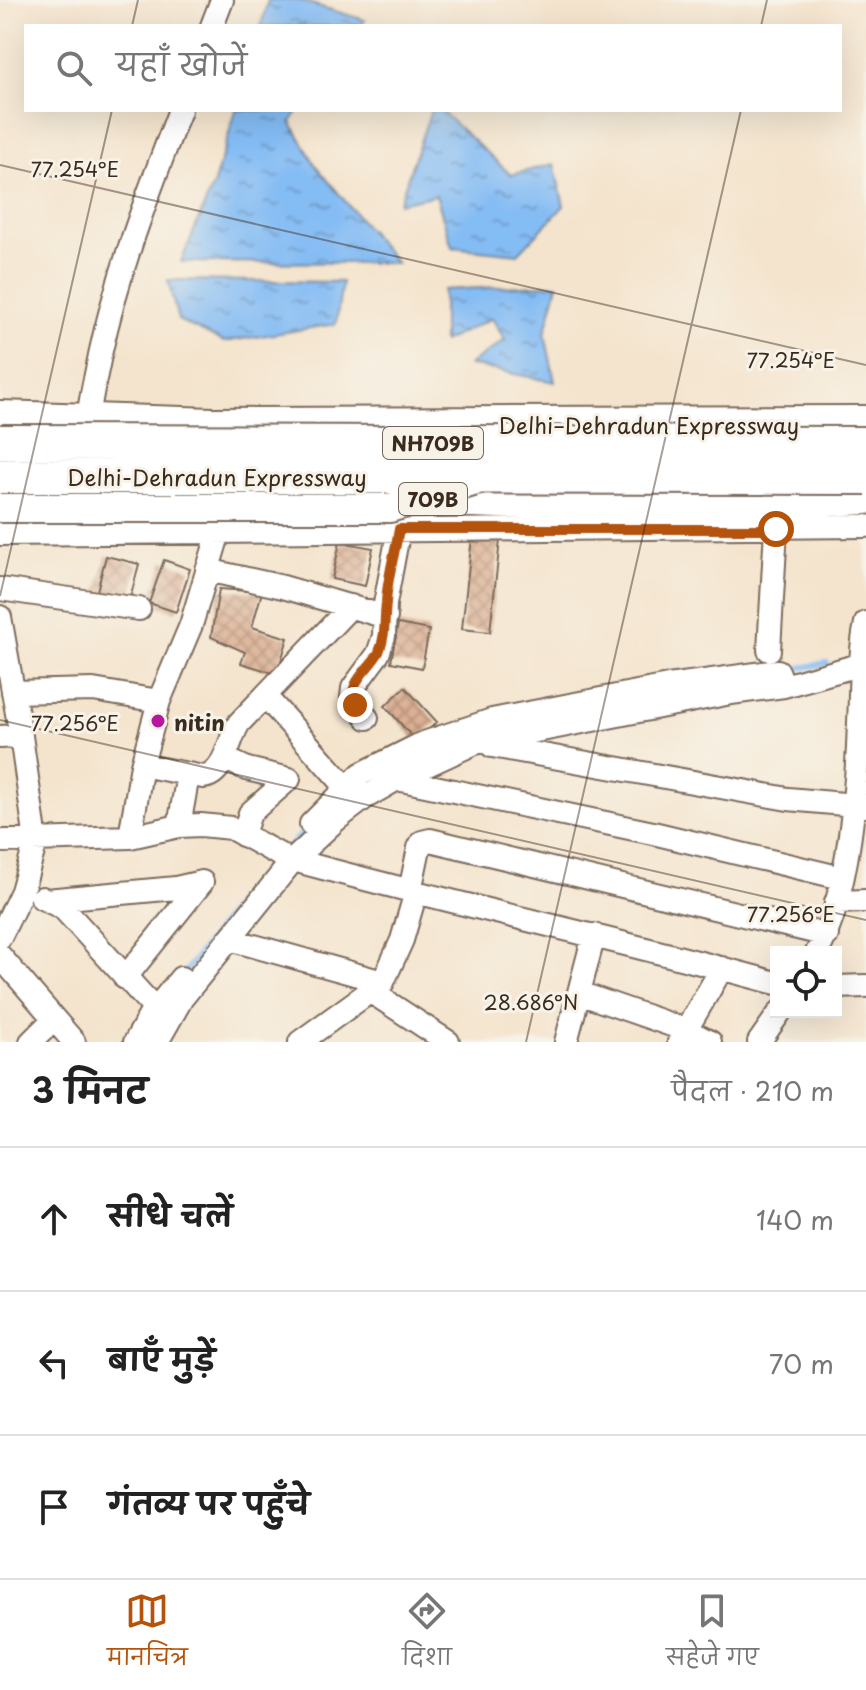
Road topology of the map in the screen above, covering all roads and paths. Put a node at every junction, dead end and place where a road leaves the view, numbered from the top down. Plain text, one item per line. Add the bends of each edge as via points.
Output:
1 (222, 0) edge
2 (213, 24) edge
3 (179, 112) edge
4 (0, 418) edge
5 (88, 421) junction
6 (866, 423) edge
7 (0, 442) edge
8 (866, 444) edge
9 (0, 476) edge
10 (493, 476) junction
11 (866, 477) edge
12 (0, 494) edge
13 (94, 495) junction
14 (866, 497) edge
15 (0, 508) edge
16 (866, 526) edge
17 (399, 529) junction
18 (776, 529) junction
19 (219, 532) junction
20 (0, 534) edge
21 (207, 570) junction
22 (0, 589) edge
23 (351, 606) junction
24 (139, 609) dead end
25 (0, 617) edge
26 (386, 617) junction
27 (866, 623) edge
28 (2, 642) edge
29 (863, 657) edge
30 (778, 672) junction
31 (13, 692) junction
32 (265, 696) junction
33 (159, 701) junction
34 (367, 718) dead end
35 (472, 735) junction
36 (10, 736) edge
37 (862, 742) edge
38 (224, 758) junction
39 (142, 765) junction
40 (188, 775) junction
41 (397, 779) junction
42 (340, 780) dead end
43 (860, 806) edge
44 (179, 826) junction
45 (243, 835) junction
46 (130, 837) junction
47 (0, 841) edge
48 (36, 841) junction
49 (285, 856) junction
50 (842, 878) junction
51 (22, 891) junction
52 (413, 891) junction
53 (46, 900) junction
54 (866, 901) edge
55 (836, 902) junction
56 (594, 935) junction
57 (0, 937) edge
58 (229, 939) junction
59 (822, 943) edge
60 (0, 956) edge
61 (722, 968) junction
62 (125, 978) junction
63 (770, 981) edge
64 (866, 986) edge
65 (376, 987) junction
66 (842, 987) edge
67 (579, 993) junction
68 (776, 1018) edge
69 (54, 1019) junction
70 (160, 1025) edge
71 (331, 1033) edge
72 (683, 1036) edge
73 (31, 1042) edge
74 (74, 1042) edge
75 (135, 1042) edge
76 (300, 1042) edge
77 (448, 1042) edge
78 (566, 1042) edge
79 (710, 1042) edge
80 (759, 1042) edge

1 - 2 street
3 - 5 street via 111,304
4 - 5 highway, Delhi–Dehradun Expressway
5 - 6 highway, Delhi–Dehradun Expressway
5 - 13 street
7 - 8 highway, Delhi-Dehradun Expressway / NH709B, bridge
9 - 10 highway, Delhi-Dehradun Expressway / NH709B, bridge
10 - 11 highway, Delhi-Dehradun Expressway / NH709B, bridge
10 - 15 main road, bridge via 390,508
12 - 13 highway, 709B
13 - 14 highway, 709B via 390,497 661,507
16 - 18 street
17 - 18 street
17 - 19 street
17 - 26 street
18 - 30 street
19 - 20 street
19 - 21 street
21 - 23 street
21 - 33 street via 181,653
22 - 24 street
23 - 26 street
23 - 32 street
25 - 28 street
26 - 34 street via 378,654 353,688 352,698
27 - 29 street
28 - 31 street
29 - 30 street
29 - 37 street
30 - 35 street via 731,693
31 - 33 street via 93,690
31 - 36 street
32 - 38 street via 239,723
32 - 42 street
33 - 39 street
35 - 41 street
35 - 43 street via 788,799
35 - 49 street via 421,744 361,774
36 - 48 street
37 - 43 street
38 - 40 street via 212,776
38 - 45 street via 289,779 250,813
39 - 40 street
39 - 46 street
40 - 44 street
41 - 49 street
41 - 50 street
43 - 50 street
44 - 45 street via 231,828
44 - 46 street
45 - 49 street
46 - 48 street
47 - 48 street
48 - 51 street
49 - 52 street
49 - 58 street
49 - 70 street
50 - 55 street
51 - 53 street
51 - 57 street
52 - 56 street
52 - 59 street via 422,842 430,840
52 - 65 street via 402,940
53 - 62 street via 63,908
53 - 62 street via 202,882
54 - 55 street
55 - 59 street
56 - 61 street
56 - 67 street
58 - 65 street
58 - 70 street
60 - 69 street
61 - 63 street
61 - 72 street
62 - 70 street
64 - 66 street
65 - 71 street
65 - 77 street
67 - 72 street
67 - 78 street
68 - 80 street
69 - 73 street
69 - 74 street
70 - 75 street
71 - 76 street
72 - 79 street

